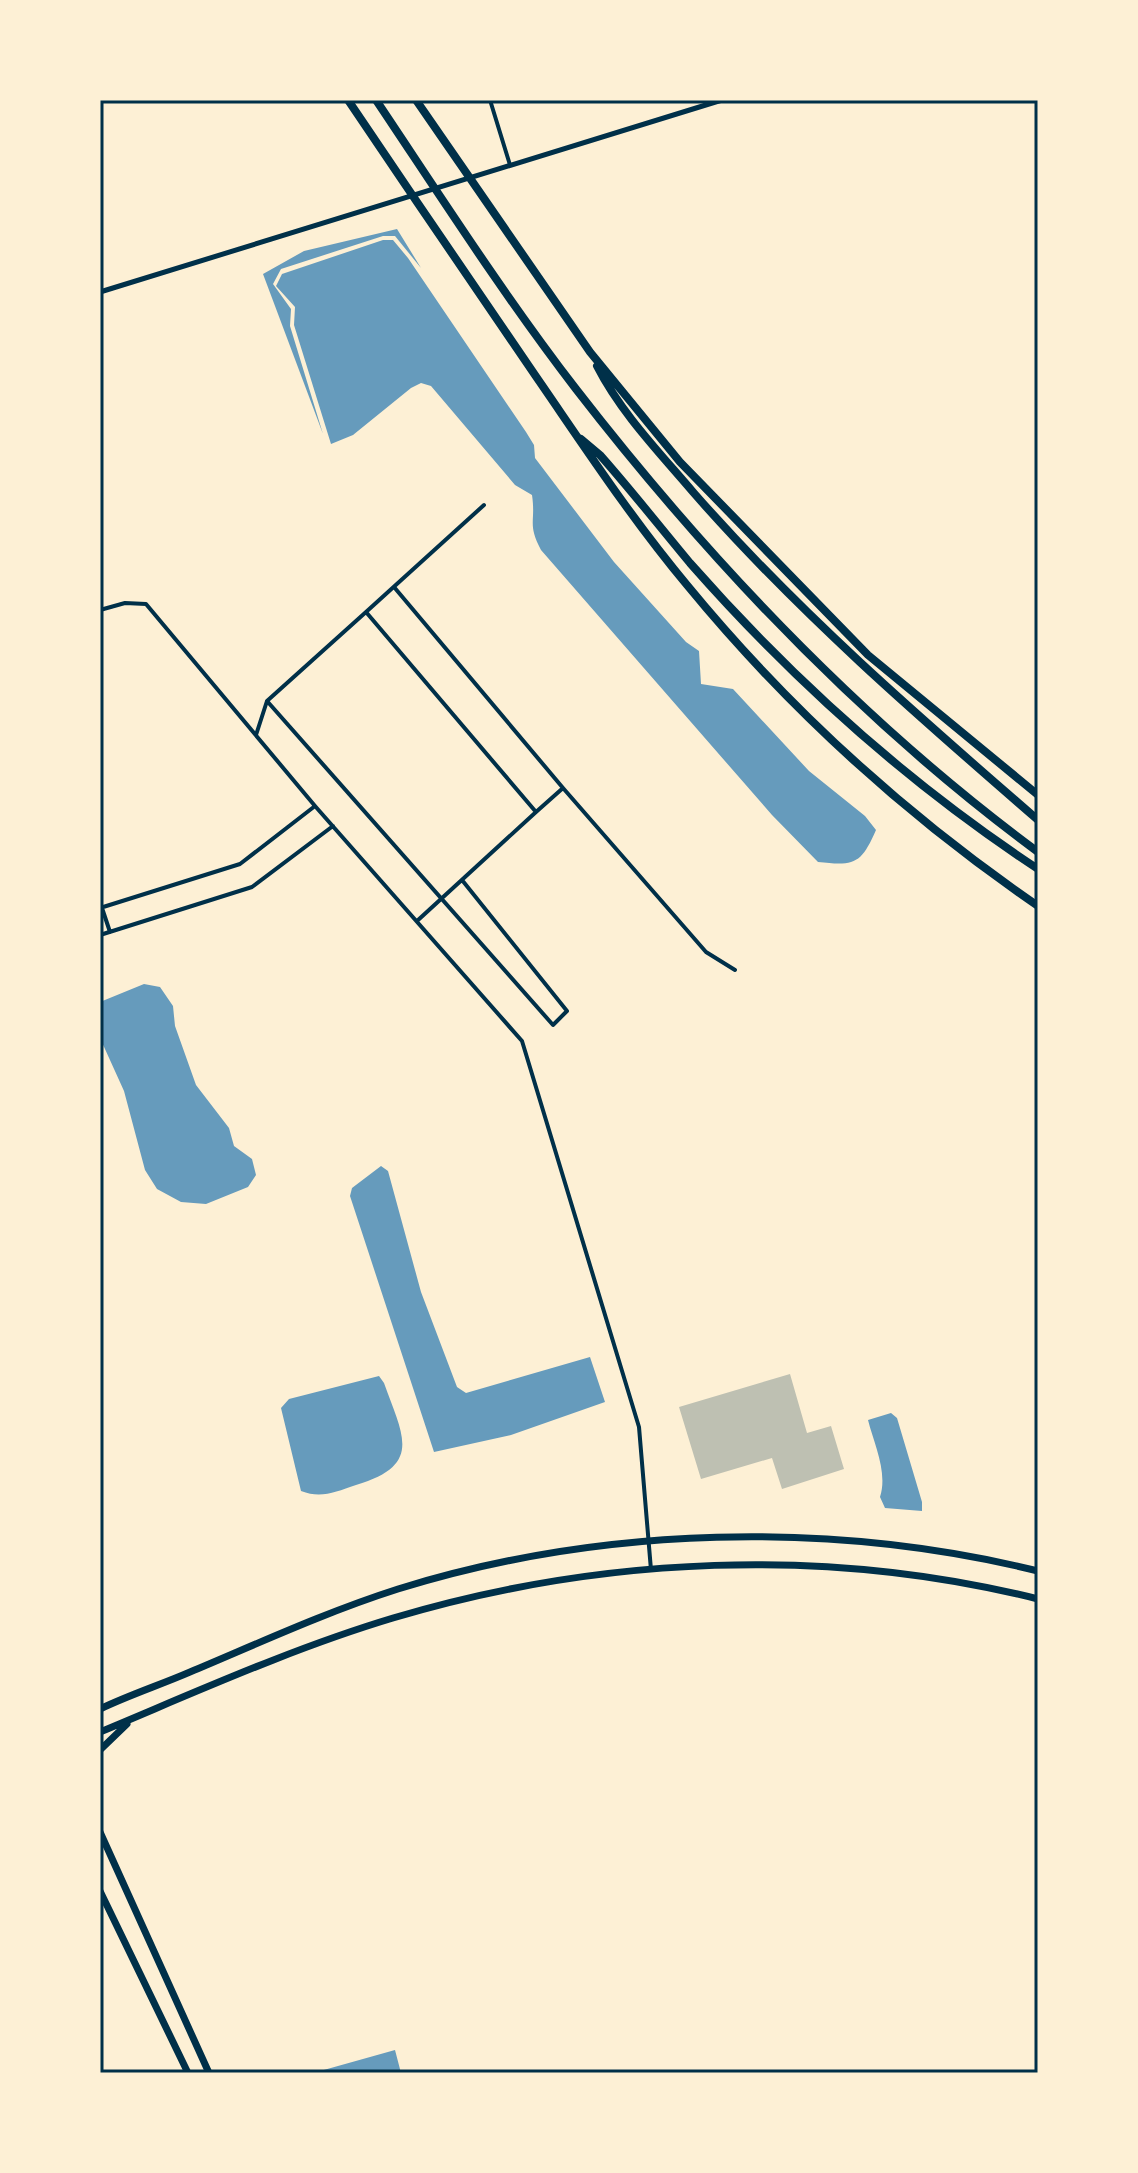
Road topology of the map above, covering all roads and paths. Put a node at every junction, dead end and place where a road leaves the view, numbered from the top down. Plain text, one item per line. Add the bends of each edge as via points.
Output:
1 (348, 100) edge
2 (376, 100) edge
3 (416, 100) edge
4 (490, 100) edge
5 (722, 100) edge
6 (510, 165) junction
7 (100, 292) edge
8 (590, 352) junction
9 (577, 437) junction
10 (484, 505) dead end
11 (394, 587) junction
12 (100, 610) edge
13 (366, 612) junction
14 (267, 701) junction
15 (256, 735) junction
16 (563, 788) junction
17 (1038, 795) edge
18 (315, 806) junction
19 (536, 812) junction
20 (1038, 820) edge
21 (333, 826) junction
22 (1038, 852) edge
23 (1038, 869) edge
24 (462, 880) junction
25 (441, 898) junction
26 (1038, 906) edge
27 (101, 908) edge
28 (417, 921) junction
29 (110, 932) junction
30 (100, 935) edge
31 (735, 970) dead end
32 (649, 1543) junction
33 (651, 1570) junction
34 (1038, 1571) edge
35 (1038, 1599) edge
36 (100, 1702) edge
37 (113, 1703) junction
38 (100, 1709) edge
39 (133, 1719) junction
40 (100, 1732) edge
41 (100, 1750) edge
42 (100, 1832) edge
43 (100, 1891) edge
44 (188, 2073) edge
45 (209, 2073) edge

1 - 9 highway
2 - 22 highway via 575,387 660,493 746,589 880,722
3 - 8 highway
4 - 6 street
5 - 6 street
6 - 7 street
8 - 17 highway via 680,462 868,655
8 - 20 highway via 611,393 717,520 904,704
9 - 23 highway via 600,455 690,562 825,702 971,823
9 - 26 highway via 645,533 764,673 907,807
10 - 11 street
11 - 13 street
11 - 16 street
12 - 15 street via 146,604
13 - 14 street
13 - 19 street
14 - 15 street
14 - 25 street
15 - 18 street
16 - 19 street
16 - 31 street via 706,952
18 - 21 street
18 - 27 street via 240,864
19 - 24 street
21 - 28 street
21 - 29 street via 252,887
24 - 25 street
24 - 25 street via 567,1011 553,1025
25 - 28 street
27 - 29 street
28 - 32 street via 522,1041 639,1427
29 - 30 street
32 - 33 street
32 - 34 main road via 832,1540
32 - 37 main road via 495,1563 400,1588 286,1629
33 - 35 main road via 829,1567
33 - 39 main road via 528,1586 407,1614
36 - 37 main road
37 - 38 main road
39 - 40 main road
39 - 41 main road
42 - 45 main road
43 - 44 main road

